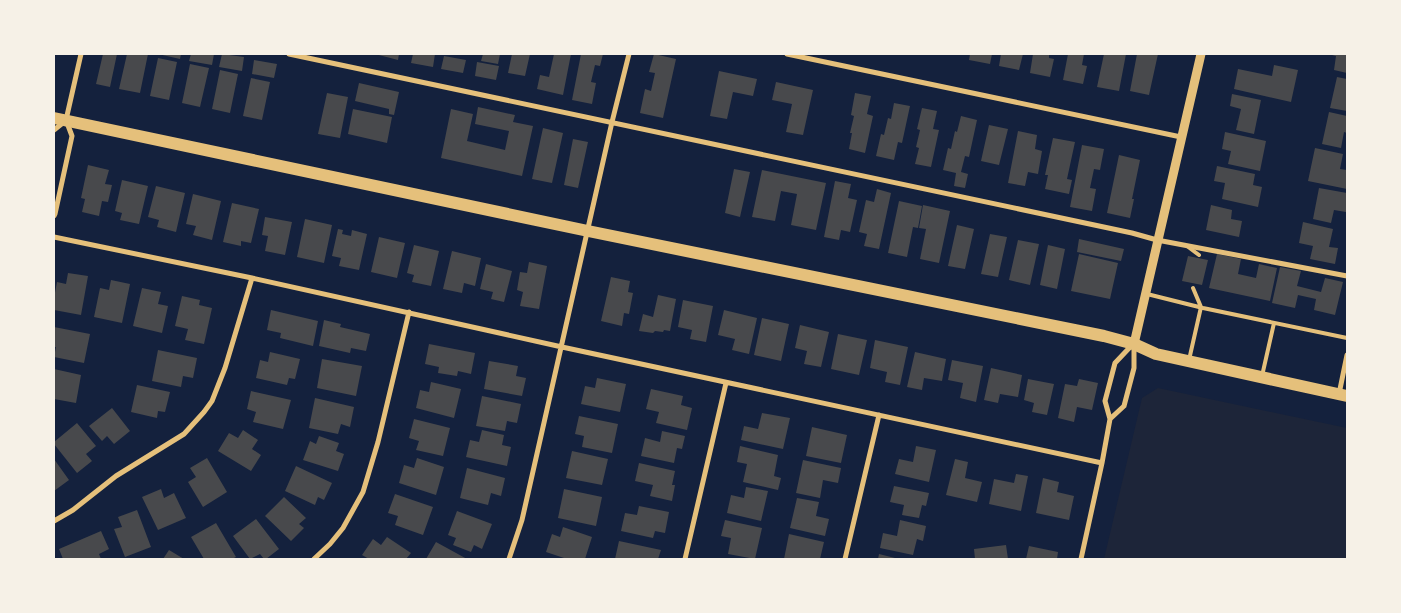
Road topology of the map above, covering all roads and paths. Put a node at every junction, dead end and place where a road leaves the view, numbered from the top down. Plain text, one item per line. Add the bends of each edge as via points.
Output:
1 (81, 54) edge
2 (289, 54) edge
3 (629, 54) edge
4 (787, 54) edge
5 (1200, 54) edge
6 (60, 119) edge
7 (612, 122) junction
8 (54, 130) edge
9 (1181, 137) junction
10 (54, 216) edge
11 (588, 231) junction
12 (54, 237) edge
13 (1157, 240) junction
14 (1186, 246) junction
15 (1199, 255) dead end
16 (1347, 276) edge
17 (252, 278) junction
18 (1193, 288) dead end
19 (1145, 294) junction
20 (1201, 307) junction
21 (409, 312) junction
22 (1274, 322) junction
23 (1347, 338) edge
24 (1134, 344) junction
25 (562, 347) junction
26 (1347, 355) edge
27 (1188, 362) junction
28 (1262, 378) junction
29 (726, 383) junction
30 (1343, 395) edge
31 (879, 415) junction
32 (1110, 419) junction
33 (1102, 463) junction
34 (54, 520) edge
35 (314, 559) edge
36 (509, 559) edge
37 (686, 559) edge
38 (845, 559) edge
39 (1081, 559) edge

1 - 6 street
2 - 7 street
3 - 7 street
4 - 9 street
5 - 9 street
6 - 8 street
6 - 10 street via 72,136
6 - 11 main road
7 - 11 street
7 - 13 street
9 - 13 street
11 - 24 main road
11 - 25 street
12 - 17 street
13 - 14 street
13 - 19 street
14 - 15 lane
14 - 16 street
17 - 21 street
17 - 34 street via 225,368 204,412 184,434
18 - 20 lane
19 - 20 lane
19 - 24 street
20 - 22 lane
20 - 27 lane
21 - 25 street
21 - 35 street via 363,492 343,528
22 - 23 lane
22 - 28 lane
24 - 27 main road via 1156,354
24 - 32 street via 1134,368 1124,406
24 - 32 street via 1115,363 1105,401
25 - 29 street
25 - 36 street via 522,520
26 - 30 street
27 - 28 main road
28 - 30 main road
29 - 31 street
29 - 37 street
31 - 33 street
31 - 38 street
32 - 33 street
33 - 39 street

